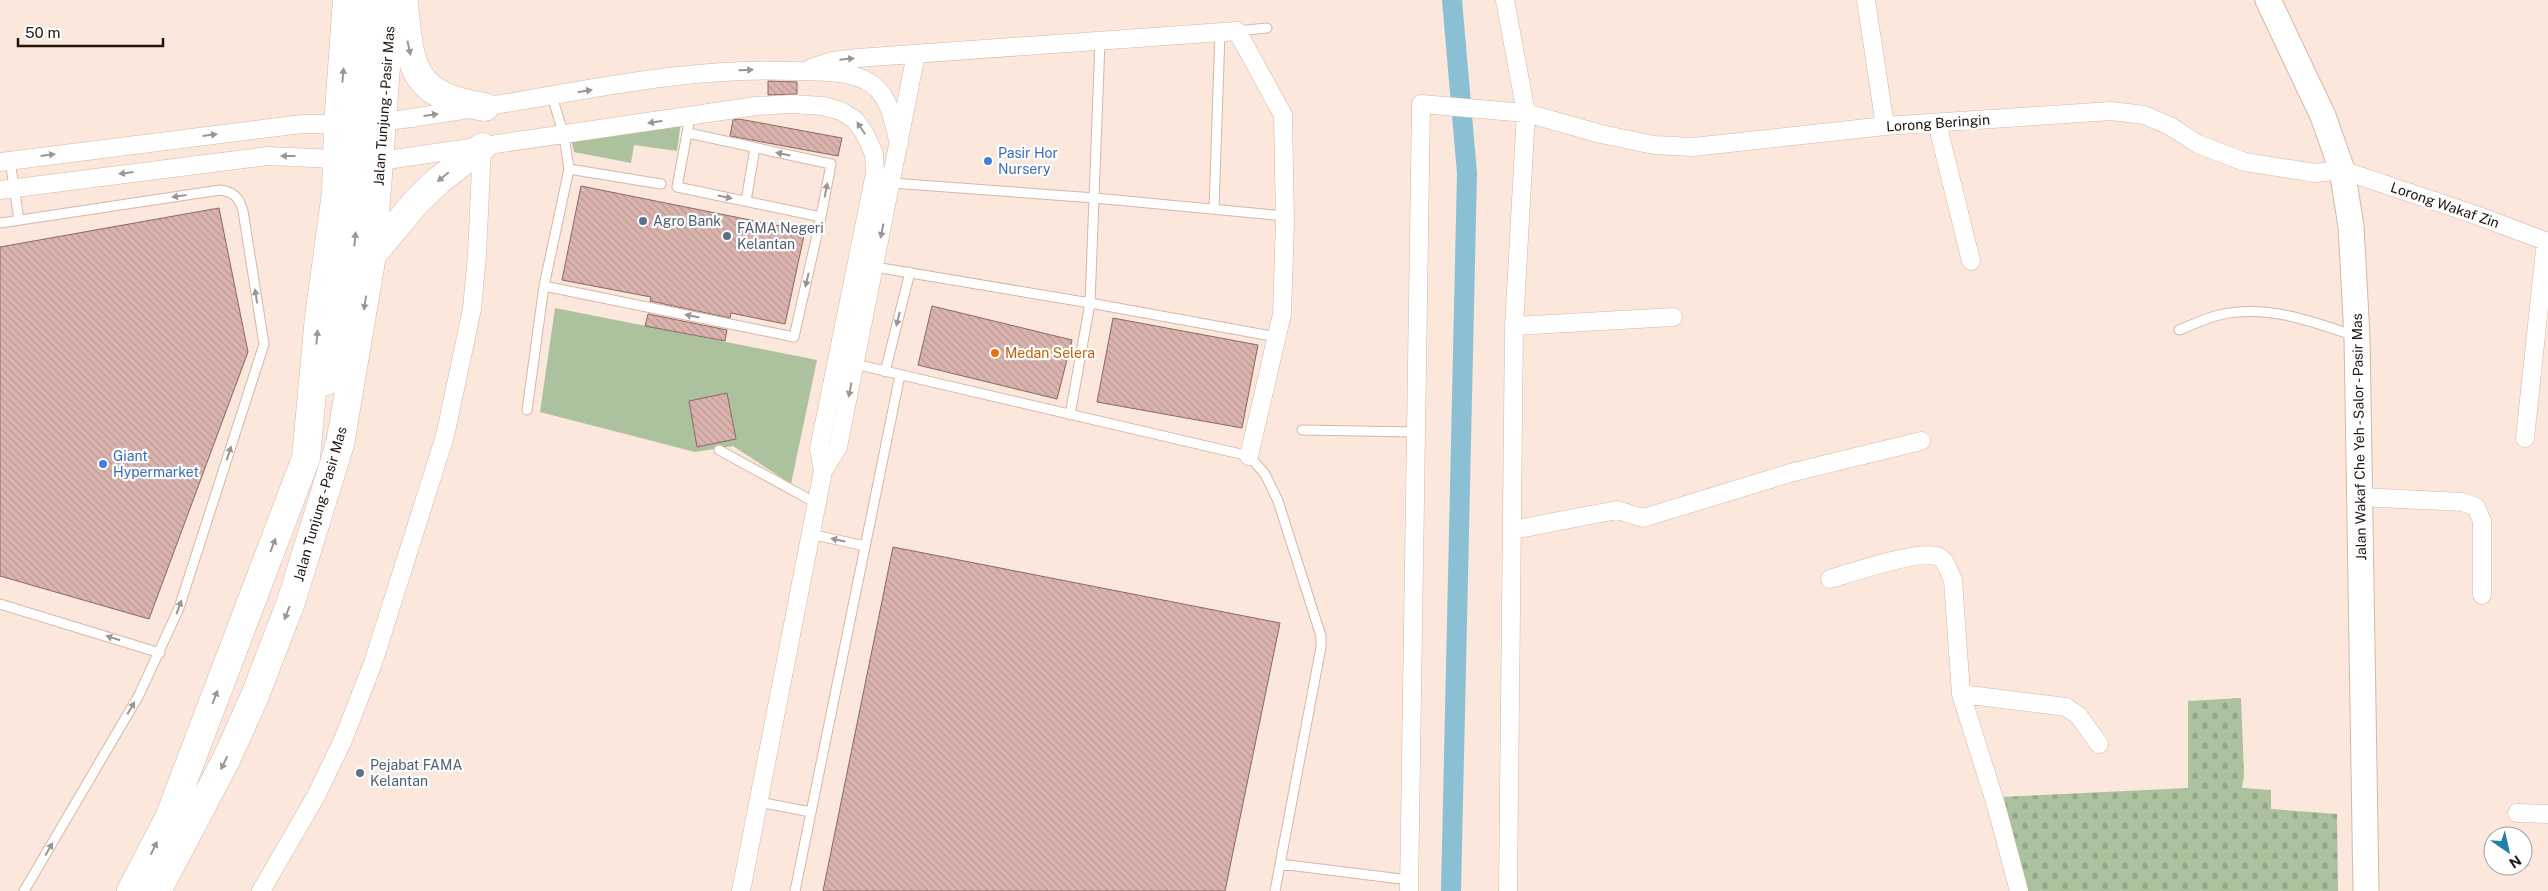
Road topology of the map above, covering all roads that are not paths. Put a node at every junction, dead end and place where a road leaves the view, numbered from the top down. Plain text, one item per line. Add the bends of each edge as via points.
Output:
1 (347, 0) edge
2 (366, 0) edge
3 (391, 0) edge
4 (403, 0) edge
5 (1505, 0) edge
6 (1866, 0) edge
7 (2268, 0) edge
8 (1267, 28) dead end
9 (1228, 31) junction
10 (1100, 41) junction
11 (916, 54) junction
12 (800, 71) junction
13 (552, 96) junction
14 (485, 107) junction
15 (1526, 113) junction
16 (361, 123) junction
17 (1937, 123) junction
18 (689, 125) junction
19 (1885, 126) junction
20 (564, 136) junction
21 (899, 144) junction
22 (482, 148) junction
23 (755, 148) junction
24 (359, 160) junction
25 (5, 161) edge
26 (570, 169) junction
27 (2342, 170) junction
28 (892, 183) junction
29 (661, 184) dead end
30 (7, 189) edge
31 (1095, 198) junction
32 (746, 202) junction
33 (1214, 209) junction
34 (1285, 216) junction
35 (821, 217) junction
36 (19, 220) junction
37 (0, 223) edge
38 (2547, 242) edge
39 (372, 255) junction
40 (1971, 261) dead end
41 (875, 266) junction
42 (910, 272) junction
43 (544, 286) junction
44 (1090, 302) junction
45 (1673, 317) dead end
46 (1514, 326) junction
47 (2179, 330) dead end
48 (1277, 337) junction
49 (2357, 337) junction
50 (855, 364) junction
51 (885, 372) junction
52 (900, 375) junction
53 (527, 410) dead end
54 (1070, 415) junction
55 (1302, 430) dead end
56 (1414, 432) junction
57 (2525, 438) dead end
58 (1921, 442) dead end
59 (719, 450) dead end
60 (1250, 456) junction
61 (822, 471) junction
62 (2360, 497) junction
63 (816, 503) junction
64 (1512, 530) junction
65 (810, 534) junction
66 (866, 546) junction
67 (1830, 579) dead end
68 (2482, 595) dead end
69 (0, 604) edge
70 (160, 652) junction
71 (1961, 694) junction
72 (2098, 744) dead end
73 (759, 802) junction
74 (811, 812) junction
75 (2518, 813) dead end
76 (2548, 814) edge
77 (1280, 864) junction
78 (1409, 885) edge
79 (24, 891) edge
80 (131, 891) edge
81 (157, 891) edge
82 (261, 891) edge
83 (742, 891) edge
84 (795, 891) edge
85 (1275, 891) edge
86 (1508, 891) edge
87 (2018, 891) edge
88 (2366, 891) edge

16 -> 1 main road, Jalan Tunjung - Pasir Mas
2 - 16 main road via 368,74
3 - 16 main road, Jalan Tunjung - Pasir Mas
4 -> 14 main road via 406,34 418,76 444,98
5 - 15 street
6 - 19 street
7 - 27 main road, Jalan Wakaf Che Yeh - Salor - Pasir Mas via 2323,116
8 - 9 lane
9 - 10 street
9 - 33 lane
9 - 34 street via 1283,115
10 - 11 street
10 - 31 lane
12 -> 11 street via 832,60
11 - 21 street
13 -> 12 street via 701,72 750,69
12 - 21 street via 846,74 866,81 880,92 889,106
13 - 14 street
13 - 20 lane
16 -> 14 street
15 - 19 street, Lorong Beringin via 1654,145 1688,147
15 - 46 street
15 - 56 street, Lorong Beringin via 1420,104
16 - 24 main road, Jalan Tunjung - Pasir Mas
16 - 24 main road, Jalan Tunjung - Pasir Mas
25 -> 16 street via 302,124
17 - 19 street, Lorong Beringin
17 - 27 street, Lorong Beringin via 2111,112 2136,114 2170,126 2198,144 2245,162 2315,173
17 - 40 street
18 -> 20 street
18 - 23 lane
18 -> 32 lane via 677,187
61 -> 18 street via 819,449 875,174 874,154 855,120 841,111 823,106 756,106
20 - 22 street
20 - 26 lane
21 - 28 street
22 - 24 street
22 -> 39 main road via 417,201
22 - 82 street via 472,309 446,436 373,663 343,740 316,796
23 - 32 lane
35 -> 23 lane via 831,164
24 -> 30 street via 268,156 228,159
24 -> 39 main road, Jalan Tunjung - Pasir Mas
80 -> 24 main road, Jalan Tunjung - Pasir Mas via 169,818 306,458 319,317 336,193
25 - 30 lane
26 - 29 lane
26 - 43 lane
27 - 38 street, Lorong Wakaf Zin
27 - 49 main road, Jalan Wakaf Che Yeh - Salor - Pasir Mas via 2351,226
28 - 31 lane
28 -> 41 street
30 - 36 lane
31 - 33 lane
31 - 44 lane
32 - 35 lane
33 - 34 lane
34 - 48 street via 1282,314
35 -> 43 lane via 794,337
36 - 37 lane
70 -> 36 lane via 179,608 264,344 240,200 231,192 220,190
38 - 57 street
39 -> 81 main road, Jalan Tunjung - Pasir Mas via 340,444 291,602 225,762
41 - 42 lane
41 - 50 street
42 - 44 lane
42 -> 51 lane
43 - 53 lane
44 - 48 lane
44 - 54 lane
45 - 46 street
46 - 64 street
47 - 49 lane via 2219,315 2255,311 2295,317
48 - 60 street
49 - 62 main road, Jalan Wakaf Che Yeh - Salor - Pasir Mas
50 - 51 lane
50 -> 61 street via 838,447
51 - 52 lane
52 - 54 lane
52 - 66 lane
54 - 60 lane
55 - 56 lane
56 - 78 street
58 - 64 street via 1790,474 1643,518 1617,510
59 - 63 lane
60 - 77 lane via 1265,474 1278,501 1321,636 1319,668
61 - 63 street
62 - 68 street via 2463,502 2476,507 2482,521
62 - 88 main road, Jalan Wakaf Che Yeh - Salor - Pasir Mas
63 - 65 street
64 - 86 street
66 -> 65 lane
65 - 73 street
66 - 74 lane
67 - 71 street via 1903,558 1933,554 1942,558 1952,580
70 -> 69 lane
79 -> 70 lane via 139,695
71 - 72 street via 2066,707 2078,715
71 - 87 street via 1999,814
73 - 74 lane
73 - 83 street
74 - 84 lane
75 - 76 street
77 - 78 lane
77 - 85 lane

